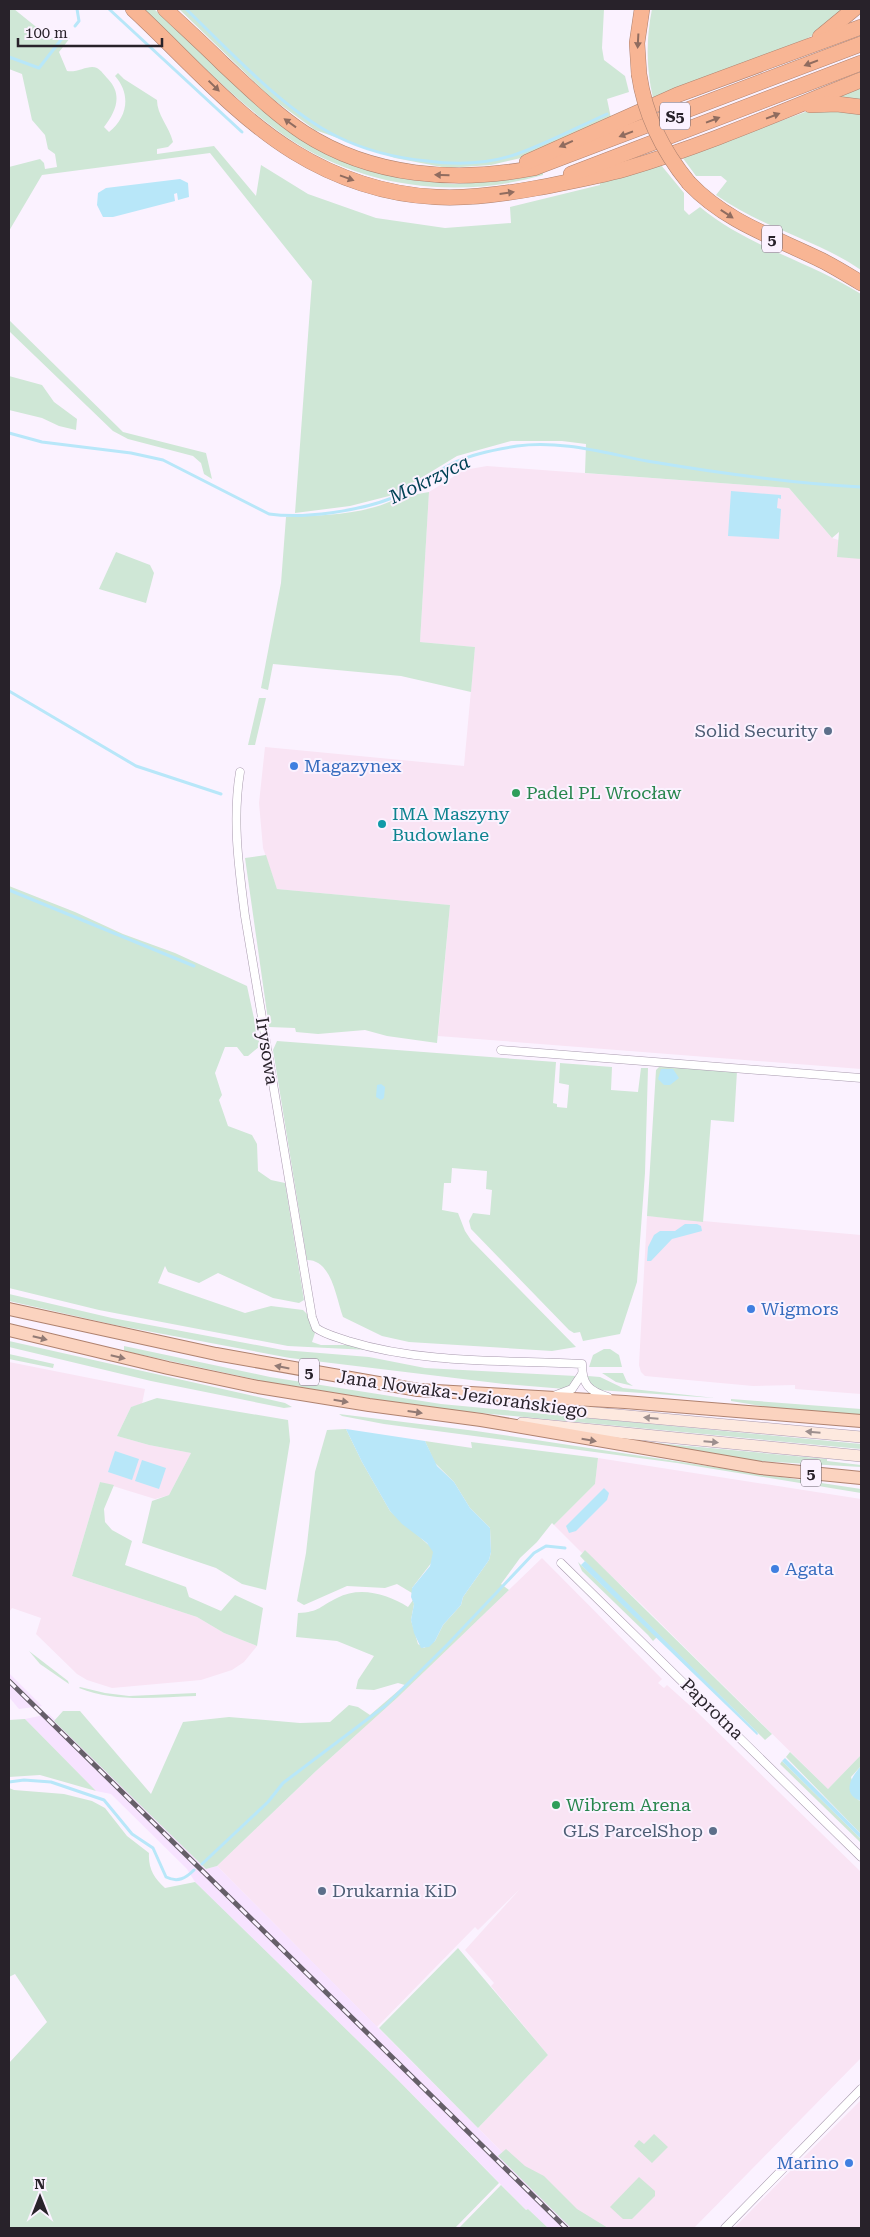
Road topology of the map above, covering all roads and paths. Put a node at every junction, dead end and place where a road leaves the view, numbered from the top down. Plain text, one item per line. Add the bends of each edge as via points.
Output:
1 (133, 9) edge
2 (165, 9) edge
3 (642, 9) edge
4 (854, 9) edge
5 (861, 27) edge
6 (808, 45) junction
7 (859, 45) edge
8 (861, 63) edge
9 (861, 80) edge
10 (861, 107) edge
11 (793, 108) junction
12 (490, 174) junction
13 (537, 188) junction
14 (861, 283) edge
15 (240, 772) dead end
16 (501, 1050) dead end
17 (861, 1078) edge
18 (9, 1309) edge
19 (9, 1330) edge
20 (582, 1374) junction
21 (504, 1396) junction
22 (546, 1398) junction
23 (625, 1402) junction
24 (481, 1420) junction
25 (861, 1420) edge
26 (861, 1437) edge
27 (861, 1456) edge
28 (861, 1478) edge
29 (561, 1563) dead end
30 (861, 1857) edge
31 (861, 2089) edge
32 (725, 2228) edge

1 -> 13 highway via 268,135 296,154 343,177 394,192 435,197 475,197
12 -> 2 highway via 440,176 405,171 371,164 323,143 263,102
3 -> 14 highway, 5, bridge via 637,43 638,74 646,110 675,166 689,183 730,216
4 - 6 highway
5 - 6 highway
6 -> 12 highway
7 -> 12 highway, S5 via 556,161 534,168
13 -> 8 highway, S5
9 - 11 highway
10 - 11 highway via 825,104
13 -> 11 highway via 638,165
15 - 20 street, Irysowa via 236,800 237,850 244,916 316,1328 361,1344 406,1354 582,1364
16 - 17 street
21 -> 18 main road, Jana Nowaka-Jeziorańskiego / 5 via 418,1390 295,1370
19 -> 24 main road, Jana Nowaka-Jeziorańskiego / 5 via 258,1387
20 - 22 street via 572,1390
20 - 23 street via 591,1391
21 - 22 main road, 5
26 -> 21 street, Jana Nowaka-Jeziorańskiego via 563,1410
22 - 23 main road, 5
23 - 25 main road, 5
24 -> 27 street, Jana Nowaka-Jeziorańskiego
24 -> 28 main road, 5 via 761,1468
29 - 30 street, Paprotna
31 - 32 street

